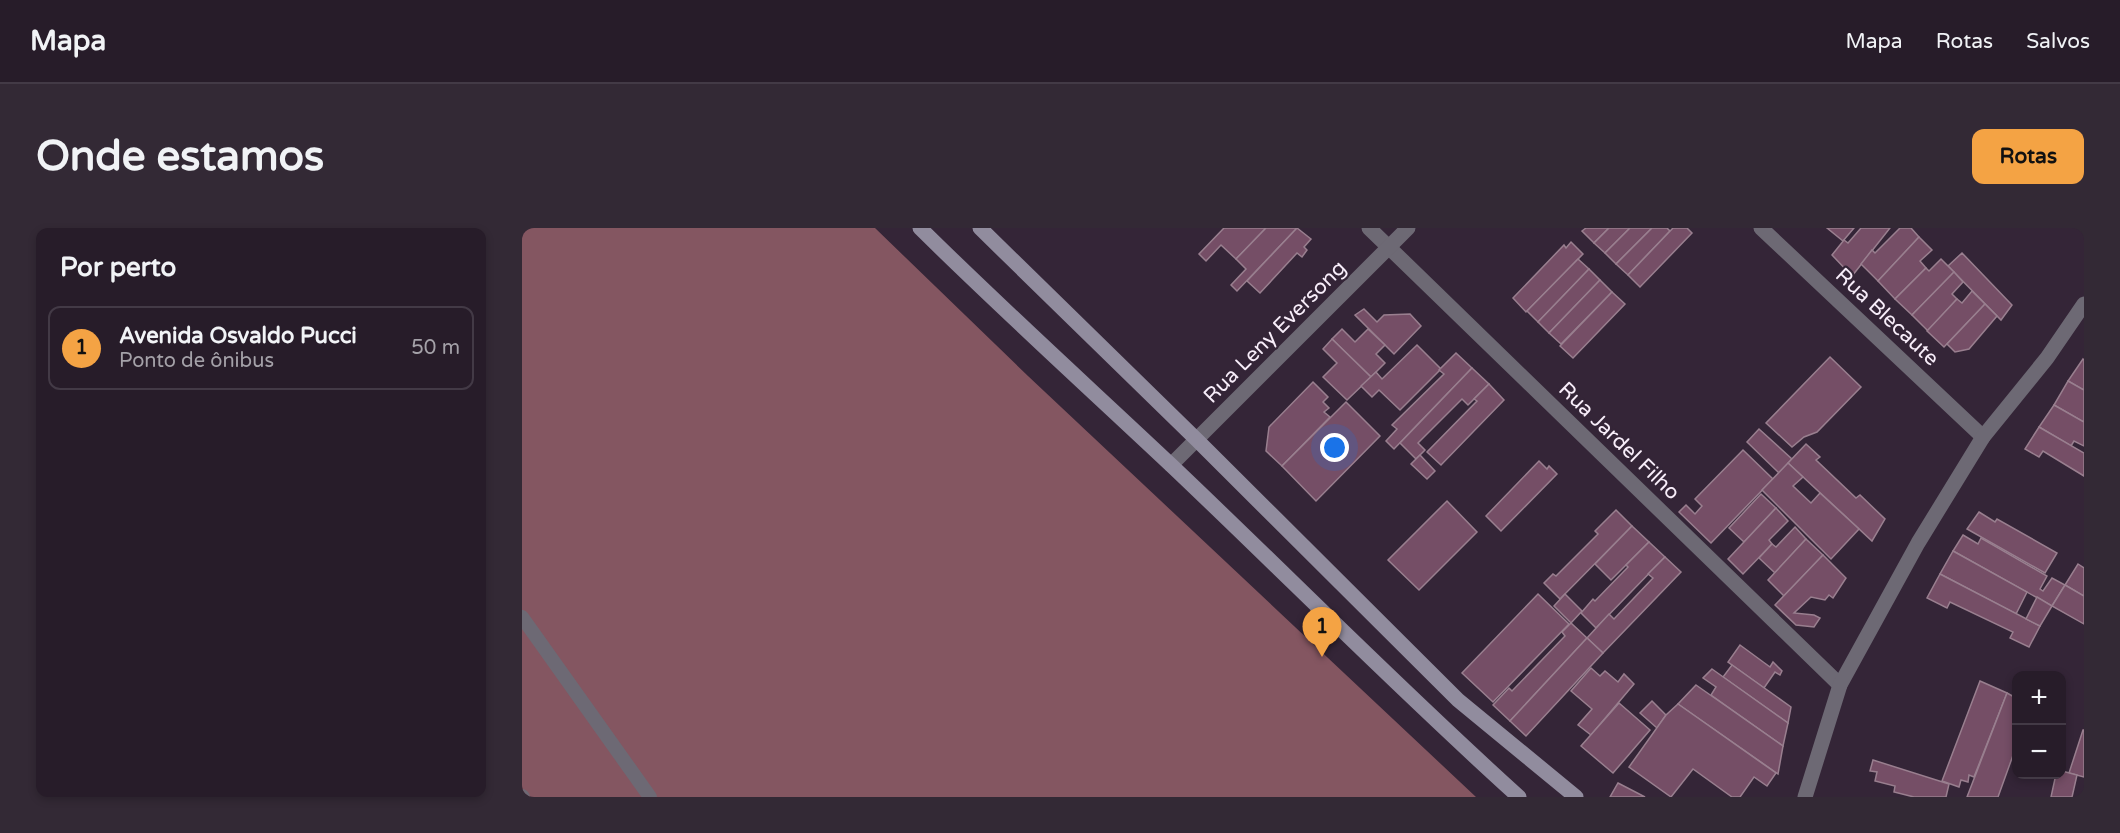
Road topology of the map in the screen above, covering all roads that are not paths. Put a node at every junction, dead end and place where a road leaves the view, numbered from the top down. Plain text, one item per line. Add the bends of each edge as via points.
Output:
1 (920, 228) edge
2 (980, 228) edge
3 (1369, 228) edge
4 (1408, 228) edge
5 (1761, 228) edge
6 (1388, 247) junction
7 (2084, 304) edge
8 (1983, 437) junction
9 (1197, 440) junction
10 (1171, 465) junction
11 (522, 617) edge
12 (1840, 685) junction
13 (650, 797) edge
14 (1519, 797) edge
15 (1576, 797) edge
16 (1805, 797) edge

1 - 10 main road
2 - 9 main road
3 - 6 street, Rua Jardel Filho
4 - 6 street, Rua Leny Eversong
5 - 8 street, Rua Blecaute
6 - 9 street, Rua Leny Eversong
6 - 12 street, Rua Jardel Filho
7 - 8 street via 2047,358
8 - 12 street via 1918,543
9 - 10 street, Rua Leny Eversong
9 - 15 main road via 1458,700
10 - 14 main road via 1437,723
11 - 13 lane
12 - 16 street

